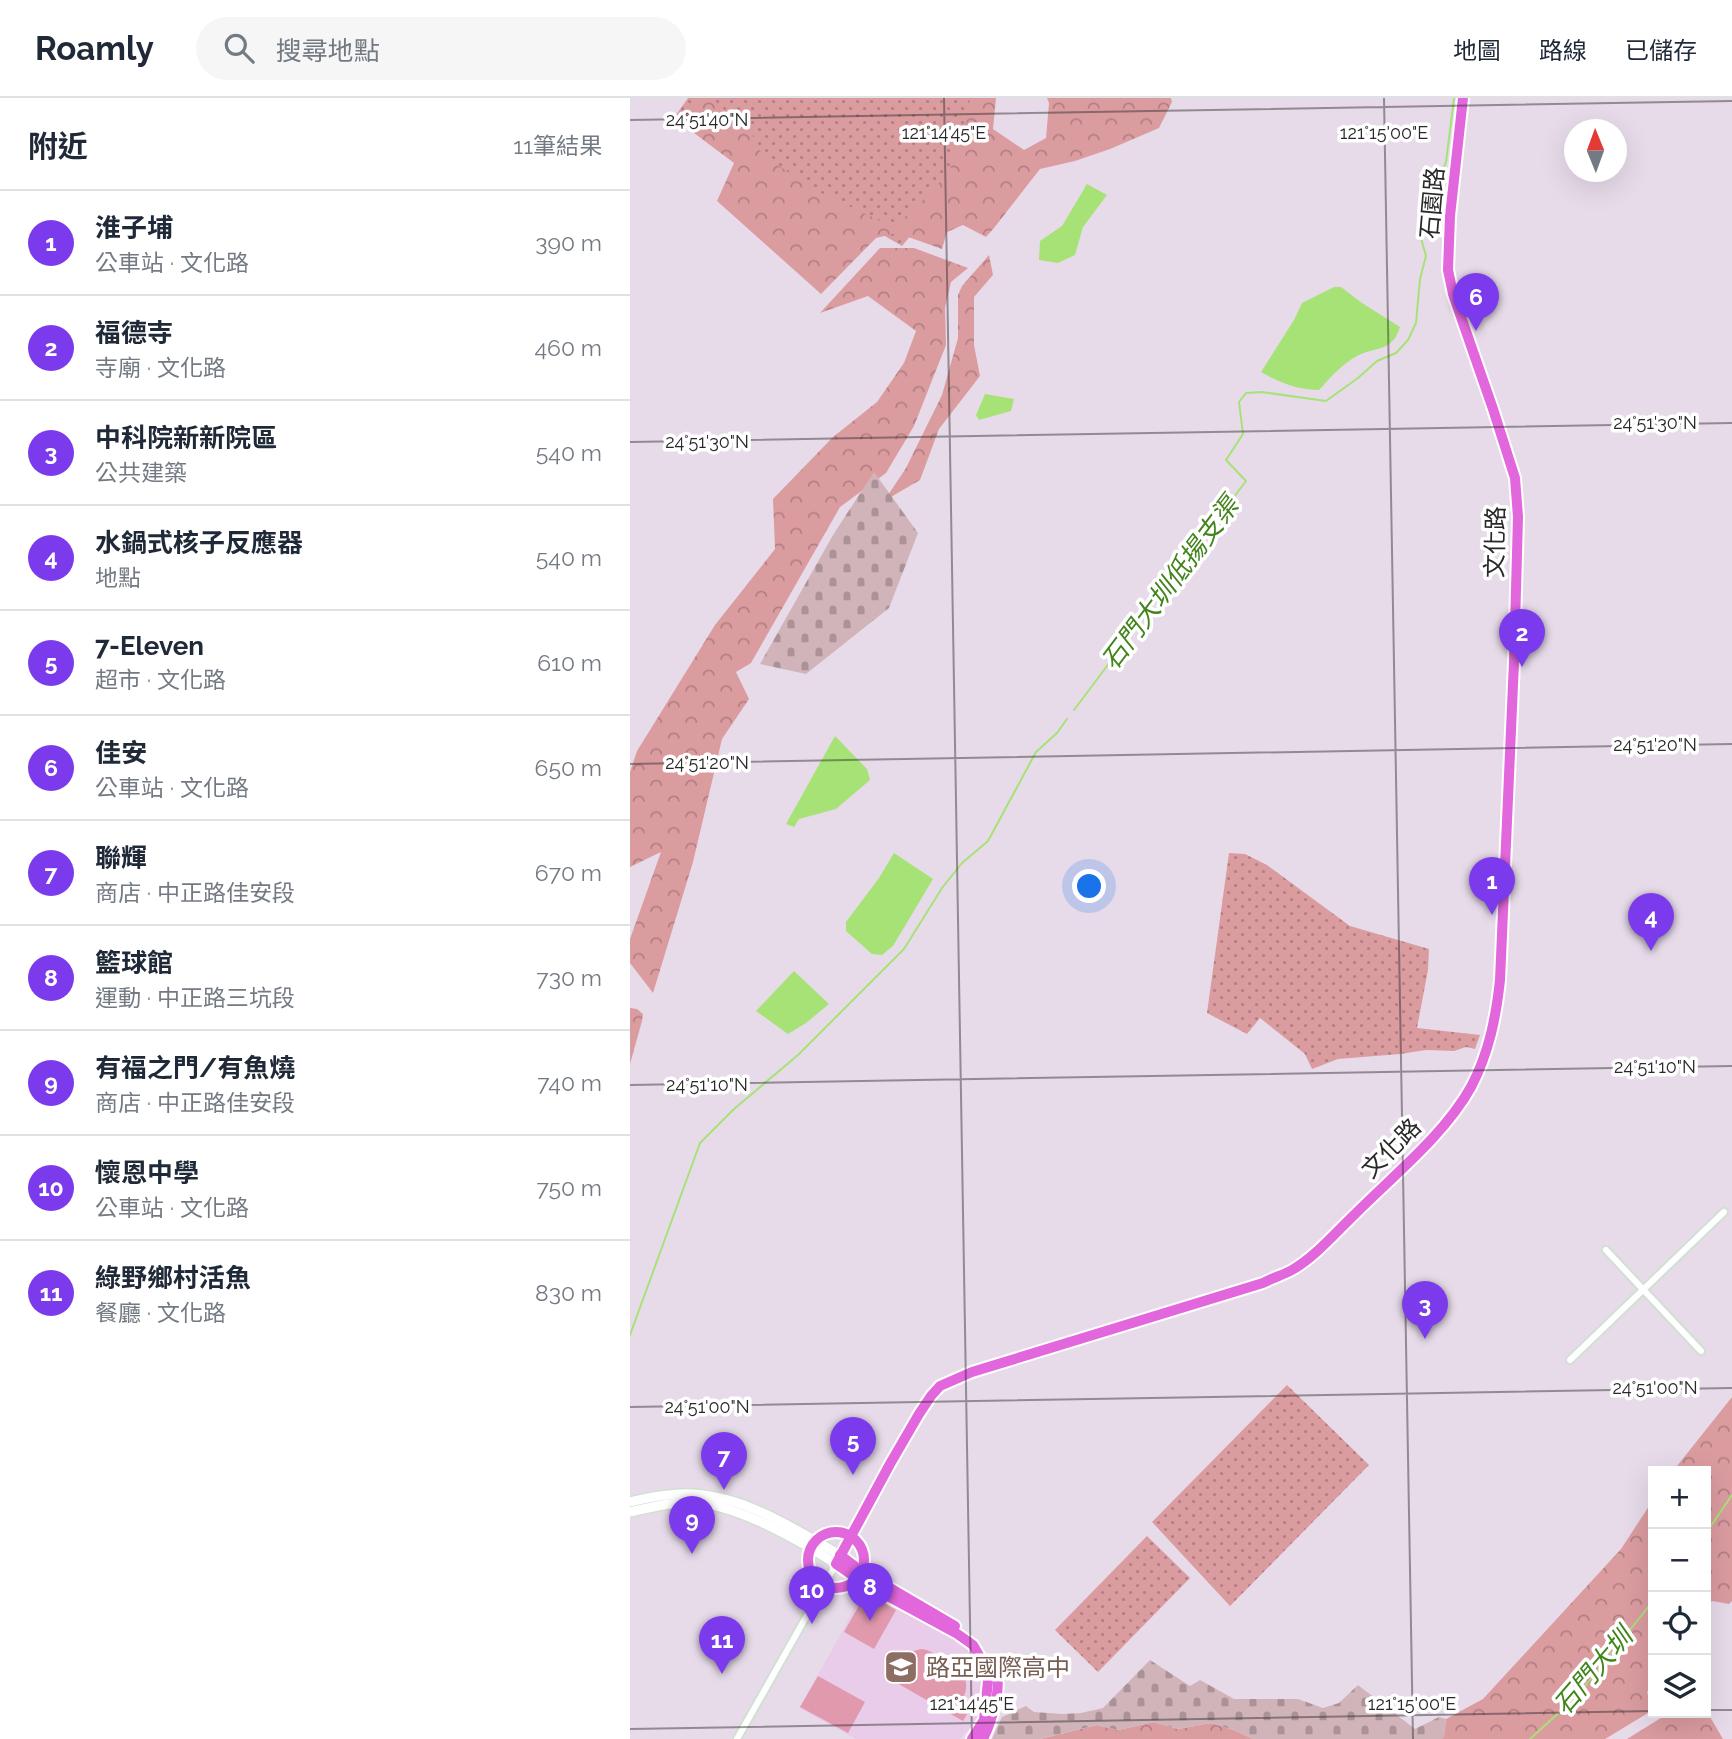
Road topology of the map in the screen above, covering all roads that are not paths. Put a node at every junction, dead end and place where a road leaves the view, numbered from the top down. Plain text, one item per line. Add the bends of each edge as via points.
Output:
1 (1463, 98) edge
2 (1448, 270) joint
3 (1724, 1212) dead end
4 (1606, 1250) dead end
5 (1643, 1290) junction
6 (1701, 1351) dead end
7 (1570, 1360) dead end
8 (630, 1502) edge
9 (630, 1512) edge
10 (851, 1535) junction
11 (813, 1544) junction
12 (838, 1560) junction
13 (859, 1575) junction
14 (823, 1585) junction
15 (737, 1739) edge
16 (972, 1739) edge
17 (983, 1739) edge

1 - 2 main road, 石園路
2 - 10 main road, 文化路 via 1516,478 1518,517 1500,979 1483,1062 1456,1111 1436,1134 1293,1269 1263,1283 972,1372 940,1386 919,1414
3 - 5 street
4 - 5 street
5 - 6 street
5 - 7 street
8 - 11 main road via 678,1494 712,1497 749,1507
9 - 11 main road via 679,1503 713,1505
10 - 11 main road via 830,1532
10 - 12 main road, 文化路
10 - 13 main road via 864,1559
11 - 12 main road
11 - 14 main road via 808,1566
12 - 13 main road
12 - 14 street, 文化路
13 - 14 main road via 837,1588
13 - 16 main road via 973,1645 988,1671 988,1681 984,1720
13 - 17 main road via 977,1642 997,1674 996,1704
14 - 15 street, 文化路

